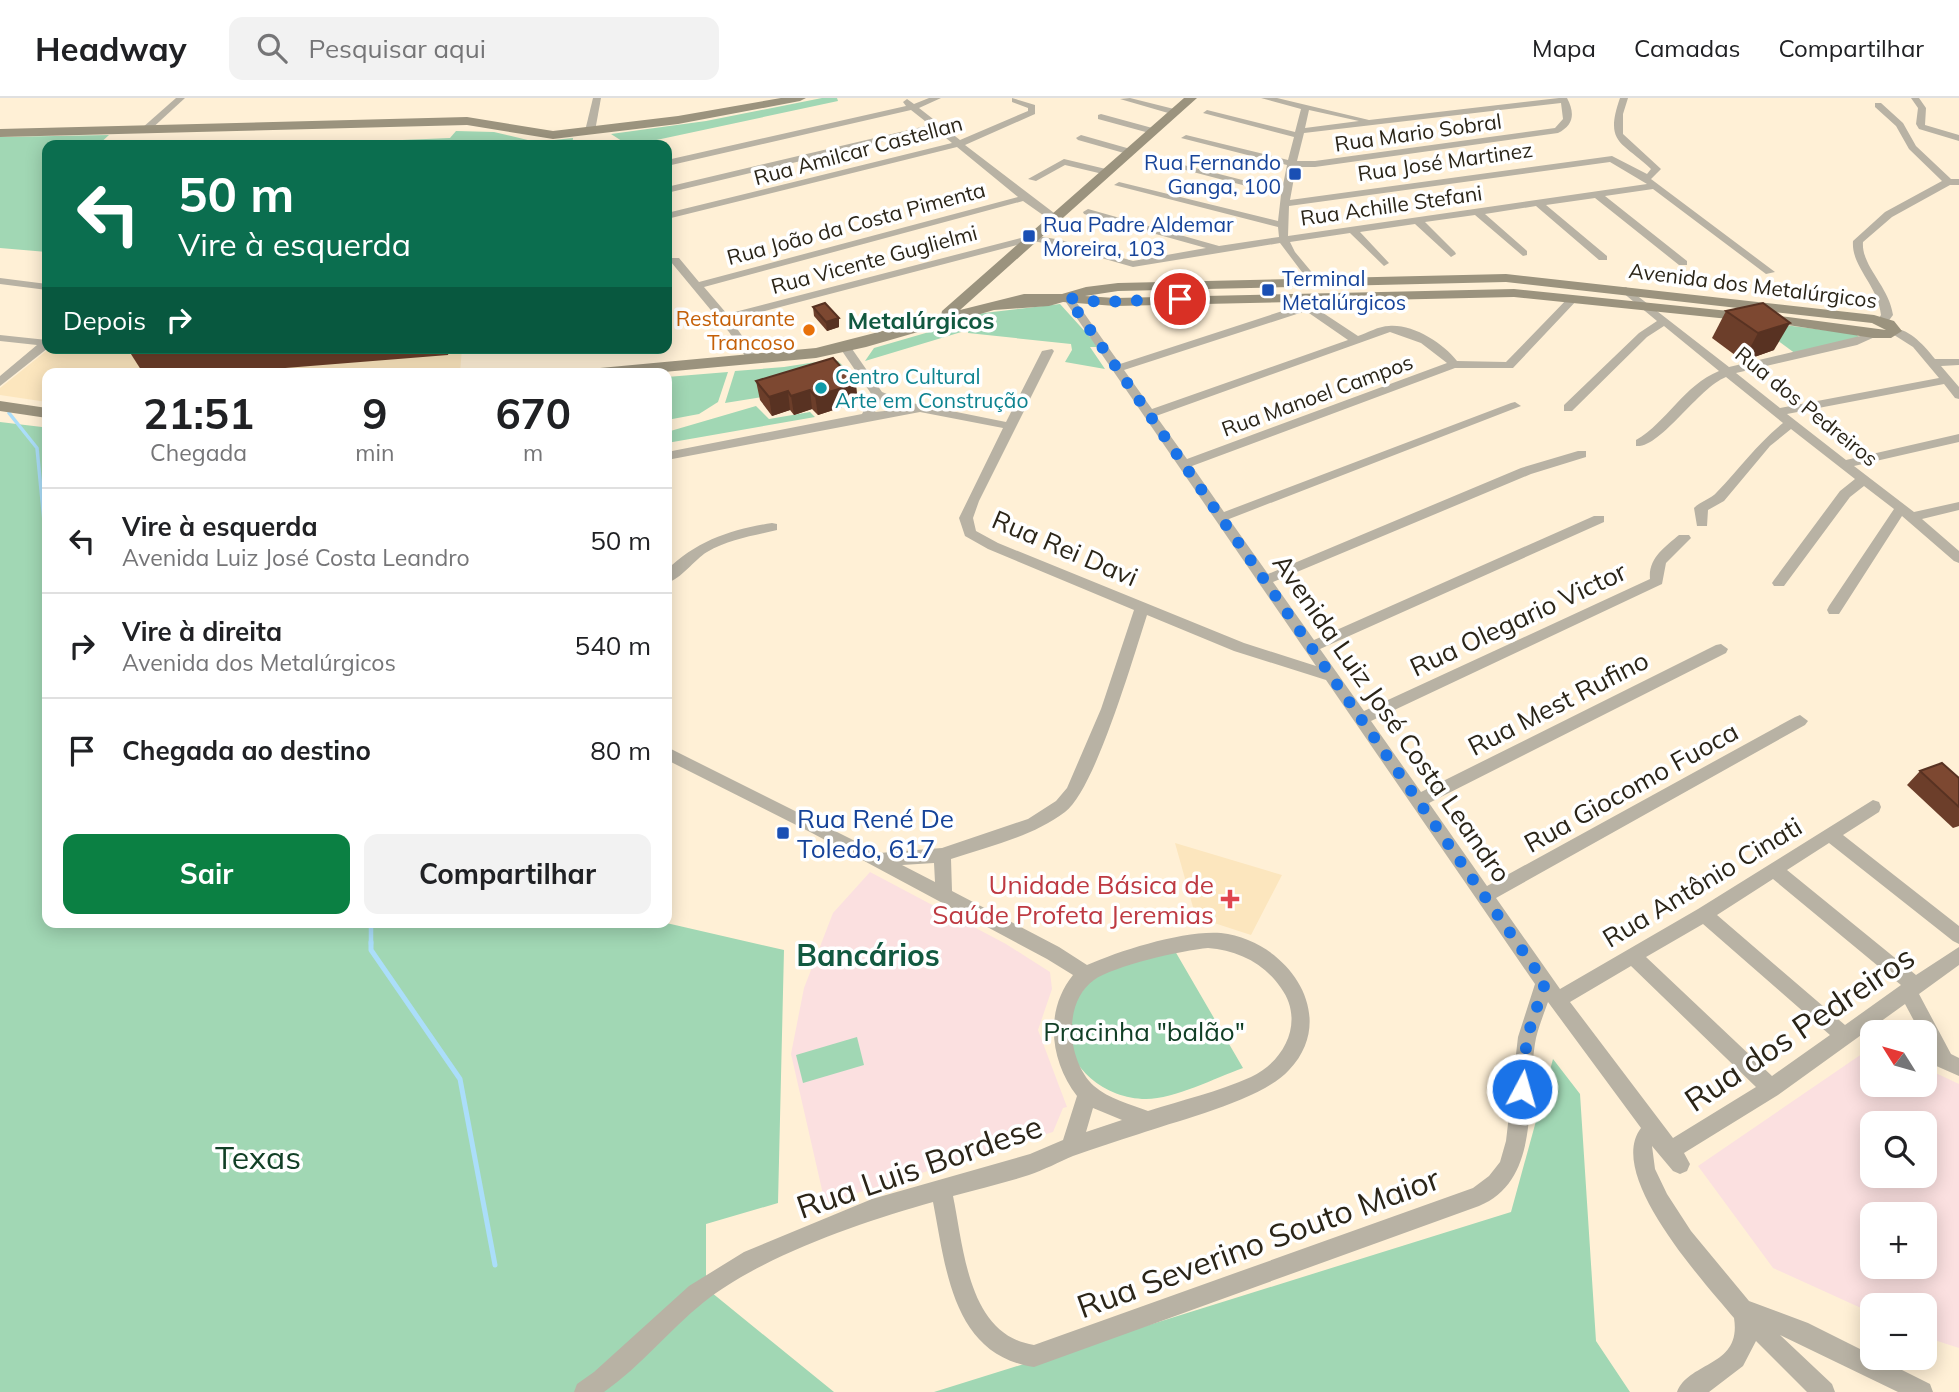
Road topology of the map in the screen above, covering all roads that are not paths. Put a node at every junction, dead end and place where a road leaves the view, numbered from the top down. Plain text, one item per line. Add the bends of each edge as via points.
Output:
1 (181, 98) edge
2 (597, 98) edge
3 (800, 98) edge
4 (903, 98) edge
5 (937, 98) edge
6 (1191, 98) edge
7 (1265, 98) edge
8 (1623, 98) edge
9 (1915, 98) edge
10 (1124, 99) edge
11 (1563, 99) edge
12 (779, 100) edge
13 (1015, 100) dead end
14 (1878, 105) dead end
15 (913, 107) junction
16 (1306, 107) junction
17 (1175, 112) junction
18 (1207, 113) dead end
19 (1101, 117) dead end
20 (1378, 123) junction
21 (937, 126) junction
22 (145, 130) junction
23 (590, 131) junction
24 (1153, 131) junction
25 (0, 133) edge
26 (1298, 133) junction
27 (1080, 138) dead end
28 (1186, 138) dead end
29 (1959, 138) edge
30 (959, 144) junction
31 (1131, 152) junction
32 (672, 162) edge
33 (1160, 162) dead end
34 (1293, 164) junction
35 (1107, 172) junction
36 (1643, 177) junction
37 (1033, 179) dead end
38 (1953, 182) edge
39 (1119, 185) dead end
40 (1655, 186) junction
41 (672, 189) edge
42 (1598, 195) junction
43 (1025, 198) junction
44 (1287, 198) junction
45 (1539, 204) junction
46 (1088, 212) dead end
47 (1477, 212) junction
48 (672, 215) edge
49 (1054, 218) junction
50 (1418, 221) junction
51 (1282, 225) junction
52 (1353, 230) junction
53 (1032, 238) junction
54 (1283, 240) junction
55 (1220, 249) junction
56 (1523, 253) dead end
57 (1451, 254) dead end
58 (1603, 258) dead end
59 (675, 260) dead end
60 (1384, 263) dead end
61 (1683, 263) dead end
62 (1133, 264) junction
63 (1770, 272) dead end
64 (1506, 278) junction
65 (0, 281) edge
66 (1315, 282) junction
67 (42, 286) edge
68 (697, 286) junction
69 (1145, 287) junction
70 (1626, 290) junction
71 (1514, 293) junction
72 (1112, 295) junction
73 (1068, 298) junction
74 (1574, 298) junction
75 (1304, 301) junction
76 (1643, 305) junction
77 (967, 306) junction
78 (1740, 316) junction
79 (725, 318) junction
80 (1664, 321) junction
81 (1883, 328) junction
82 (1762, 332) edge
83 (0, 338) edge
84 (1357, 341) junction
85 (42, 342) edge
86 (42, 347) edge
87 (846, 348) junction
88 (1784, 348) edge
89 (1048, 351) dead end
90 (1796, 355) junction
91 (753, 360) junction
92 (1452, 361) junction
93 (1959, 362) edge
94 (1933, 363) junction
95 (659, 368) edge
96 (1119, 368) junction
97 (1728, 372) junction
98 (1947, 380) junction
99 (0, 382) edge
100 (878, 395) junction
101 (1959, 395) edge
102 (0, 406) edge
103 (1515, 406) dead end
104 (1568, 408) dead end
105 (923, 410) junction
106 (42, 412) edge
107 (1779, 412) junction
108 (1149, 414) junction
109 (867, 417) junction
110 (1791, 423) junction
111 (1010, 426) junction
112 (1959, 438) edge
113 (1640, 443) dead end
114 (1582, 454) dead end
115 (672, 455) edge
116 (1184, 464) junction
117 (1844, 464) junction
118 (1863, 480) junction
119 (1959, 506) edge
120 (1907, 513) junction
121 (1220, 519) junction
122 (1599, 519) dead end
123 (1702, 523) dead end
124 (772, 527) dead end
125 (1684, 538) dead end
126 (1959, 558) edge
127 (672, 572) edge
128 (1263, 581) junction
129 (1779, 583) dead end
130 (1142, 608) junction
131 (1834, 610) dead end
132 (1311, 647) junction
133 (1721, 649) dead end
134 (1330, 676) junction
135 (1361, 719) junction
136 (1800, 721) dead end
137 (672, 756) edge
138 (1418, 802) junction
139 (1873, 807) dead end
140 (1830, 835) junction
141 (942, 855) junction
142 (877, 859) junction
143 (1773, 869) junction
144 (944, 896) junction
145 (1485, 896) junction
146 (1704, 914) junction
147 (1959, 936) edge
148 (1959, 955) edge
149 (1633, 956) junction
150 (1086, 974) junction
151 (1912, 989) junction
152 (1551, 991) junction
153 (1866, 1020) edge
154 (1860, 1024) edge
155 (1843, 1035) junction
156 (1951, 1063) edge
157 (1771, 1088) junction
158 (1088, 1093) junction
159 (1147, 1121) junction
160 (1654, 1128) junction
161 (1071, 1147) junction
162 (1676, 1157) joint
163 (941, 1190) junction
164 (1744, 1310) junction
165 (585, 1392) edge
166 (1688, 1392) edge
167 (1824, 1392) edge
168 (1922, 1392) edge

1 - 22 street
2 - 23 street
3 - 12 main road
4 - 15 street
5 - 15 street
6 - 17 main road
7 - 16 street
8 - 36 street via 1616,133 1656,169
9 - 29 street via 1922,108 1922,127
10 - 17 street
11 - 20 street
11 - 34 street, Rua Mario Sobral via 1570,112 1568,121 1547,133
12 - 23 main road
13 - 30 street, Rua Amilcar Castellan via 1032,107 1032,112
14 - 38 street via 1900,125 1912,147
15 - 21 street
15 - 32 street
16 - 20 street
16 - 26 street
17 - 24 main road
18 - 26 street
19 - 24 street
20 - 26 street
21 - 30 street
21 - 41 street, Rua Amilcar Castellan
22 - 23 main road via 467,121 536,134
22 - 25 main road
24 - 31 main road
26 - 34 street
27 - 31 street
28 - 34 street, Rua Mario Sobral
30 - 43 street
30 - 48 street, Rua Amilcar Castellan
31 - 35 main road
33 - 44 street
34 - 44 street
35 - 37 street via 1064,162
35 - 49 main road
36 - 40 street
36 - 44 street, Rua José Martinez via 1609,159
38 - 81 street via 1871,225 1858,241 1856,252 1877,280 1886,304
39 - 51 street
40 - 42 street, Rua Achille Stefani
40 - 63 street
42 - 45 street, Rua Achille Stefani
42 - 61 street
43 - 49 street
43 - 68 street, Rua João da Costa Pimenta
44 - 51 street
45 - 47 street, Rua Achille Stefani
45 - 58 street
46 - 55 street
47 - 50 street, Rua Achille Stefani
47 - 56 street
49 - 53 main road
50 - 52 street, Rua Achille Stefani
50 - 57 street
51 - 54 street
52 - 54 street, Rua Achille Stefani
52 - 60 street
53 - 62 street
53 - 77 main road
53 - 79 street, Rua Vicente Guglielmi
54 - 55 street, Rua Achille Stefani
54 - 66 street
55 - 62 street, Rua Achille Stefani
59 - 68 street
62 - 69 street
64 - 66 main road, Avenida dos Metalúrgicos
64 - 70 main road, Avenida dos Metalúrgicos
64 - 71 main road
65 - 67 street
66 - 69 main road, Avenida dos Metalúrgicos
68 - 79 street
69 - 72 main road, Avenida dos Metalúrgicos
70 - 76 street, Rua dos Pedreiros
70 - 81 main road, Avenida dos Metalúrgicos
71 - 74 main road, Avenida dos Metalúrgicos
71 - 75 main road, Avenida dos Metalúrgicos
72 - 73 main road, Avenida dos Metalúrgicos
72 - 75 main road, Avenida dos Metalúrgicos
73 - 77 main road, Avenida dos Metalúrgicos
73 - 96 street, Avenida Luiz José Costa Leandro
74 - 76 main road, Avenida dos Metalúrgicos
74 - 92 street via 1505,367
75 - 84 street
75 - 96 street
76 - 78 main road, Avenida dos Metalúrgicos
76 - 80 street, Rua dos Pedreiros
77 - 87 main road, Avenida dos Metalúrgicos
78 - 81 main road, Avenida dos Metalúrgicos
78 - 82 street
79 - 91 street
80 - 97 street, Rua dos Pedreiros
80 - 104 street via 1643,335
81 - 90 street via 1856,341
81 - 94 street via 1912,341
83 - 85 street
84 - 92 street via 1389,329 1412,334
84 - 108 street
86 - 99 street
87 - 91 main road, Avenida dos Metalúrgicos
87 - 100 street
88 - 90 street
89 - 111 street, Rua Rei Davi
90 - 97 street
91 - 95 main road, Avenida dos Metalúrgicos
92 - 116 street, Rua Manoel Campos
93 - 94 street
94 - 98 street
96 - 108 street, Avenida Luiz José Costa Leandro
97 - 107 street, Rua dos Pedreiros
97 - 113 street via 1704,384 1654,436
98 - 101 street
98 - 107 street
100 - 105 street
100 - 109 street
102 - 106 main road
103 - 121 street
105 - 109 street
105 - 111 street
107 - 110 street, Rua dos Pedreiros
108 - 116 street, Avenida Luiz José Costa Leandro
109 - 115 street
110 - 117 street, Rua dos Pedreiros
110 - 123 street via 1766,443 1718,498 1701,508
111 - 130 street, Rua Rei Davi via 972,501 966,518 970,533
112 - 117 street
114 - 128 street via 1525,471
116 - 121 street, Avenida Luiz José Costa Leandro
117 - 118 street, Rua dos Pedreiros
118 - 120 street, Rua dos Pedreiros
118 - 129 street via 1845,494
119 - 120 street
120 - 126 street, Rua dos Pedreiros
120 - 131 street via 1893,517
121 - 128 street, Avenida Luiz José Costa Leandro
122 - 132 street
124 - 127 street via 727,536 703,547
125 - 135 street, Rua Olegario Victor via 1658,563 1657,581
128 - 132 street, Avenida Luiz José Costa Leandro
130 - 134 street, Rua Rei Davi via 1239,647
130 - 141 street via 1110,709 1074,791 1062,806 1034,824
132 - 134 street, Avenida Luiz José Costa Leandro
133 - 138 street, Rua Mest Rufino
134 - 135 street, Avenida Luiz José Costa Leandro
135 - 138 street, Avenida Luiz José Costa Leandro
136 - 145 street, Rua Giocomo Fuoca
137 - 142 street
138 - 145 street, Avenida Luiz José Costa Leandro
139 - 140 street, Rua Antônio Cinati
140 - 143 street, Rua Antônio Cinati
140 - 147 street
141 - 142 street
141 - 144 street
142 - 144 street
143 - 146 street, Rua Antônio Cinati
143 - 151 street
144 - 150 street
145 - 152 street, Avenida Luiz José Costa Leandro
146 - 149 street, Rua Antônio Cinati
146 - 155 street
148 - 151 street, Rua dos Pedreiros
149 - 152 street, Rua Antônio Cinati
149 - 157 street
150 - 158 street via 1063,1014 1062,1038 1076,1076
150 - 159 street, Rua Luis Bordese via 1181,943 1221,940 1252,950 1282,974 1295,992 1303,1021 1300,1034 1272,1076
151 - 153 street, Rua dos Pedreiros
151 - 156 street
152 - 160 street, Avenida Luiz José Costa Leandro
152 - 163 street, Rua Severino Souto Maior via 1527,1037 1516,1141 1509,1167 1496,1184 1479,1196 1034,1356 998,1343 976,1319
154 - 155 street, Rua dos Pedreiros
155 - 157 street, Rua dos Pedreiros
157 - 162 street, Rua dos Pedreiros
158 - 159 street
158 - 161 street, Rua Luis Bordese
159 - 161 street, Rua Luis Bordese
160 - 162 street, Avenida Luiz José Costa Leandro
160 - 164 street via 1642,1146 1650,1184 1705,1268
161 - 163 street, Rua Luis Bordese via 1031,1164
163 - 165 street, Rua Luis Bordese via 850,1218 722,1276
164 - 166 street via 1744,1346 1718,1373
164 - 167 street
164 - 168 street via 1801,1331

